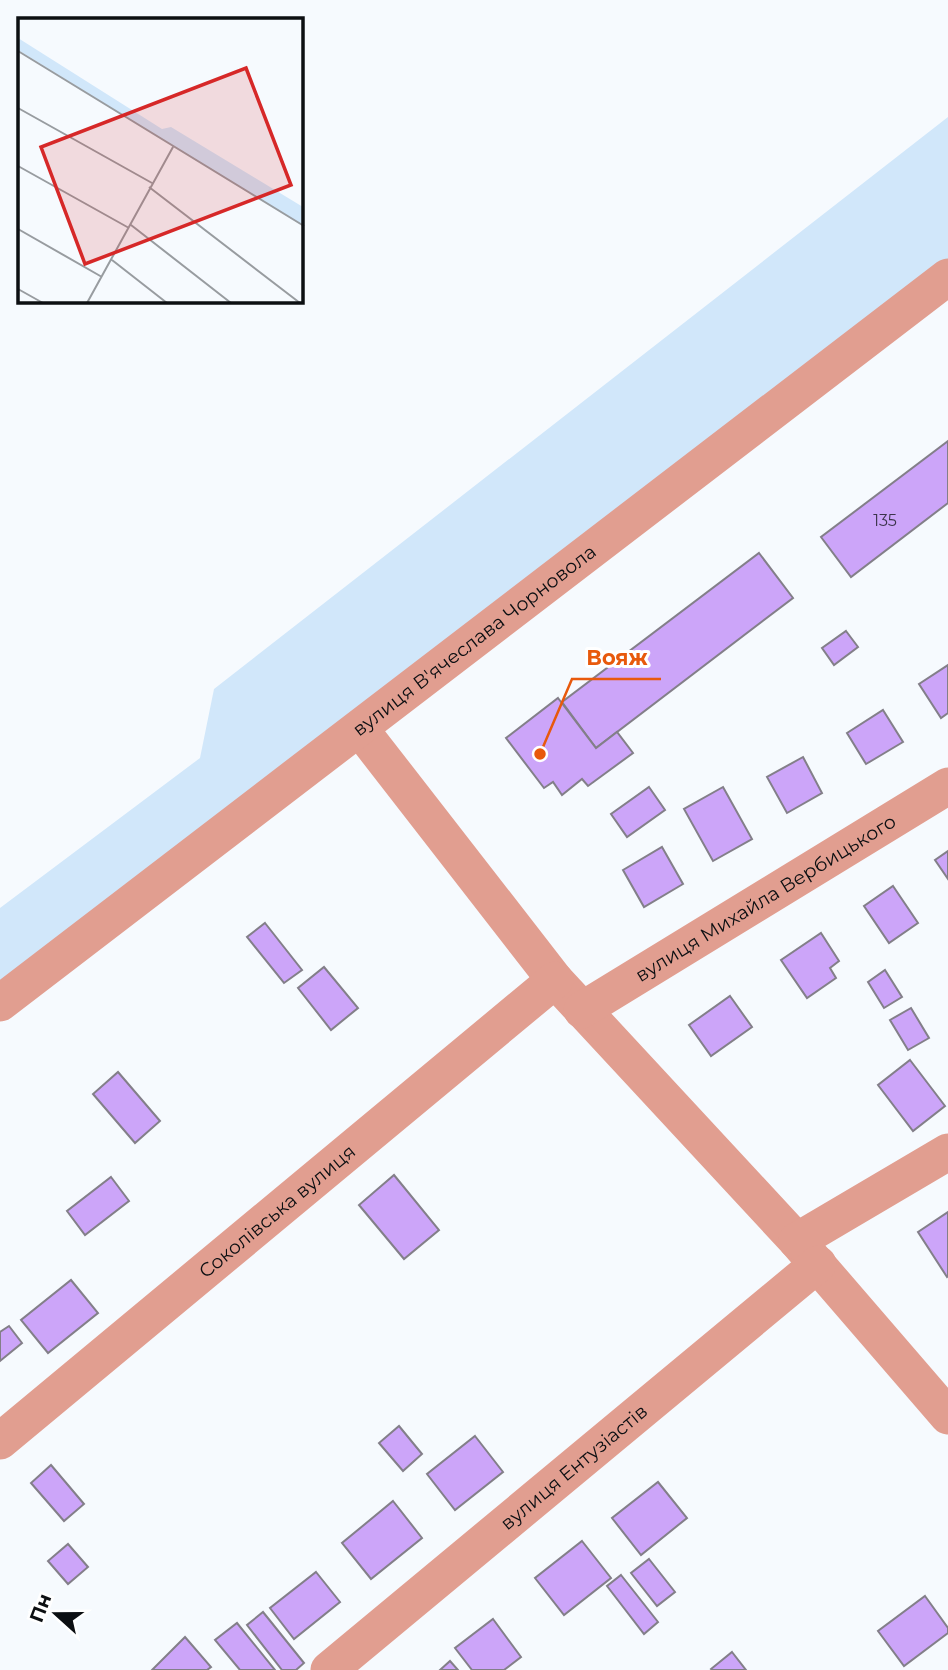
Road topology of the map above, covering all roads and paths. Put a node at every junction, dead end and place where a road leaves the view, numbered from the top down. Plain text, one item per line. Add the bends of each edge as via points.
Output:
1 (948, 277) edge
2 (360, 729) junction
3 (948, 786) edge
4 (555, 980) junction
5 (0, 1003) edge
6 (582, 1010) junction
7 (948, 1152) edge
8 (807, 1252) junction
9 (948, 1416) edge
10 (0, 1441) edge
11 (330, 1670) edge

1 - 2 street, вулиця В'ячеслава Чорновола
2 - 4 street
2 - 5 street, вулиця В'ячеслава Чорновола
3 - 6 street, вулиця Михайла Вербицького
4 - 6 street
4 - 10 street, Соколівська вулиця
6 - 8 street
7 - 8 street, вулиця Ентузіастів
8 - 9 street
8 - 11 street, вулиця Ентузіастів

